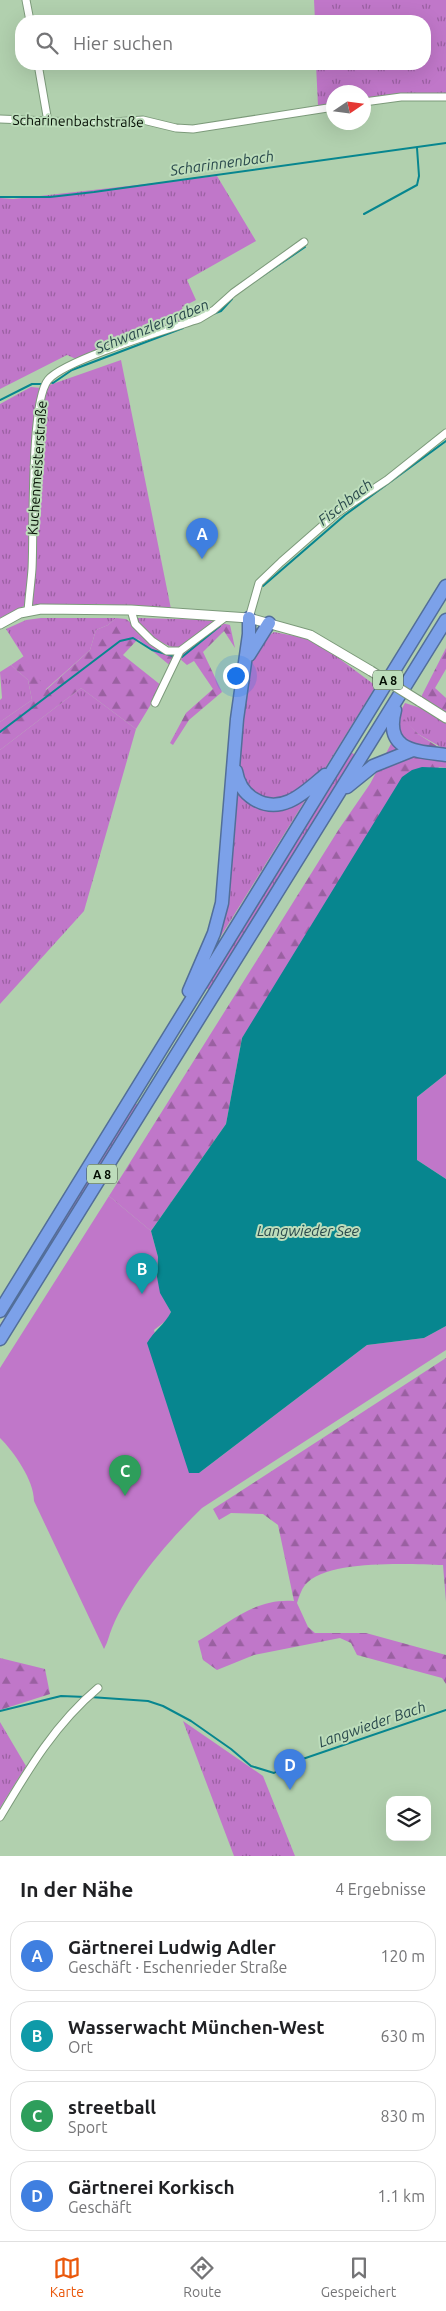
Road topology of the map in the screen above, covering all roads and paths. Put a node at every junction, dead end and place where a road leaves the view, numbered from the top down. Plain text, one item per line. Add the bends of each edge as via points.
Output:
1 (26, 0) edge
2 (29, 15) edge
3 (39, 70) edge
4 (446, 97) edge
5 (371, 101) edge
6 (326, 108) edge
7 (0, 119) edge
8 (48, 122) junction
9 (304, 242) dead end
10 (446, 433) edge
11 (446, 586) edge
12 (131, 610) junction
13 (28, 611) junction
14 (227, 615) junction
15 (249, 618) junction
16 (446, 620) edge
17 (270, 623) junction
18 (0, 624) edge
19 (180, 651) junction
20 (246, 660) junction
21 (399, 698) junction
22 (155, 703) dead end
23 (446, 718) edge
24 (413, 750) junction
25 (446, 755) edge
26 (234, 764) junction
27 (334, 767) junction
28 (338, 795) junction
29 (161, 1049) junction
30 (0, 1312) edge
31 (0, 1339) edge
32 (95, 1691) dead end
33 (0, 1817) edge

1 - 2 street
3 - 8 street
4 - 5 street
6 - 8 street, Scharinenbachstraße via 193,129 143,120
7 - 8 street, Scharinenbachstraße
9 - 13 street, Kuchenmeisterstraße via 199,319 80,361 48,381 42,392 34,466
10 - 15 street via 388,480 337,513 281,562 259,584
11 - 27 highway, A 8
12 - 13 street
12 - 14 street
12 - 19 street via 135,624 152,640 167,651
13 - 18 street
14 - 15 street
14 - 19 street
15 - 17 street
15 - 20 highway
16 - 21 highway, A 8
17 - 20 highway
17 - 23 street, bridge via 310,636
19 - 22 street
20 - 26 highway
21 - 24 highway via 393,718 394,736
21 - 28 highway, A 8
24 - 25 highway
24 - 28 highway via 373,766
26 - 27 highway via 240,784 248,796 260,803 274,805 297,798
26 - 29 highway via 222,903 211,940 189,990 164,1034
27 - 29 highway, A 8
28 - 31 highway, A 8
29 - 30 highway, A 8
32 - 33 street via 58,1727 39,1752

